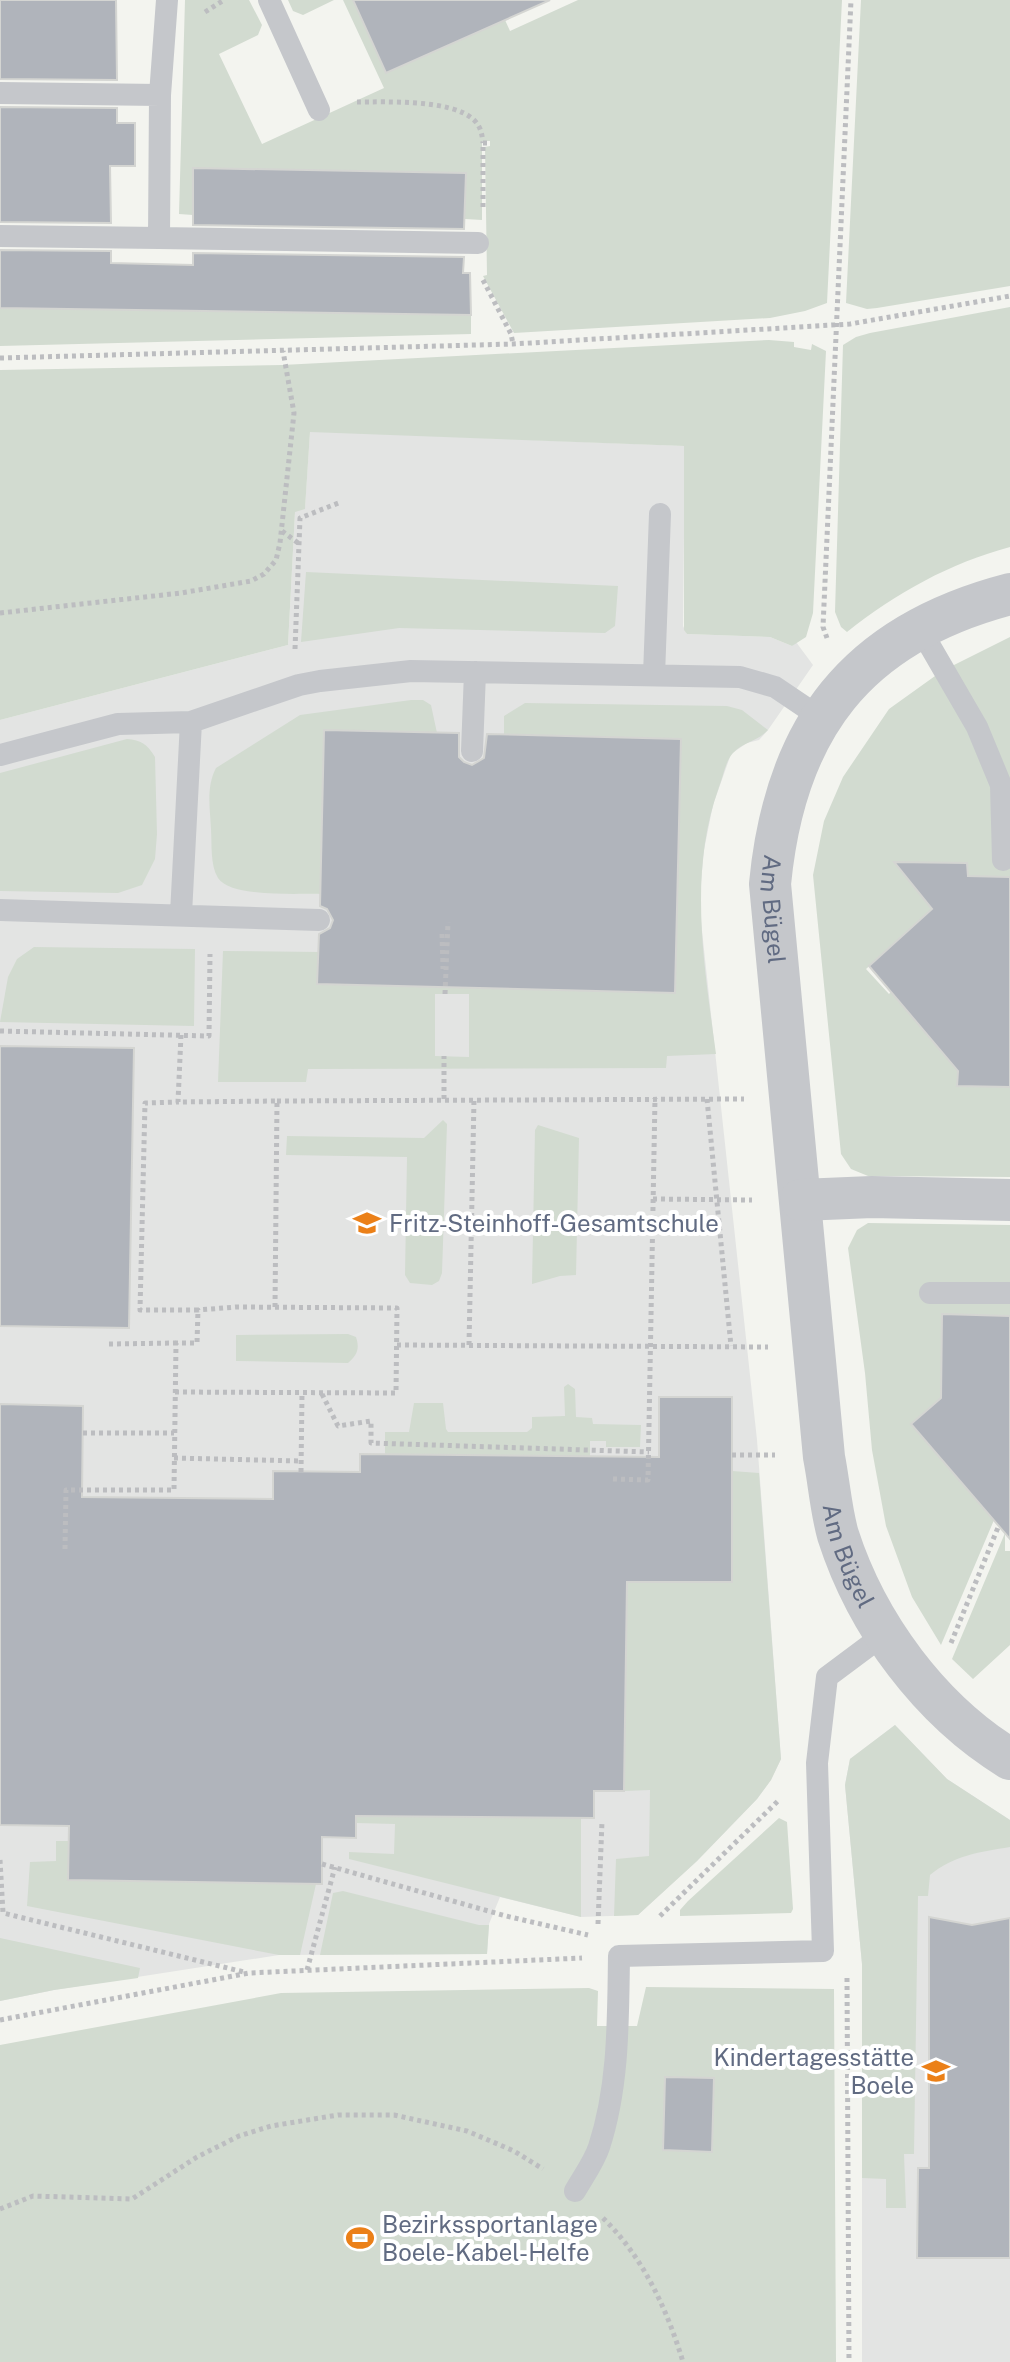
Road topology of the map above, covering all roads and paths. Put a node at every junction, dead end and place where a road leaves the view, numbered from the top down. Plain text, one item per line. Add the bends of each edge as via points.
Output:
1 (167, 0) edge
2 (269, 0) edge
3 (851, 0) edge
4 (0, 93) edge
5 (160, 95) junction
6 (319, 110) joint
7 (483, 203) dead end
8 (0, 236) edge
9 (159, 238) junction
10 (478, 243) joint
11 (1010, 296) edge
12 (835, 325) junction
13 (513, 344) junction
14 (283, 351) junction
15 (0, 358) edge
16 (341, 502) dead end
17 (660, 514) dead end
18 (282, 531) junction
19 (299, 544) junction
20 (1010, 594) edge
21 (0, 613) edge
22 (295, 627) dead end
23 (919, 627) junction
24 (475, 672) junction
25 (654, 675) junction
26 (853, 678) junction
27 (821, 718) junction
28 (191, 722) junction
29 (472, 751) dead end
30 (0, 755) edge
31 (1003, 860) dead end
32 (0, 910) edge
33 (181, 914) junction
34 (319, 920) dead end
35 (448, 922) dead end
36 (442, 934) dead end
37 (210, 949) dead end
38 (0, 1031) edge
39 (181, 1035) junction
40 (444, 1056) dead end
41 (655, 1098) junction
42 (791, 1098) junction
43 (444, 1099) junction
44 (474, 1099) junction
45 (707, 1099) junction
46 (277, 1101) junction
47 (178, 1102) junction
48 (653, 1199) junction
49 (717, 1200) junction
50 (801, 1200) junction
51 (1010, 1200) edge
52 (930, 1293) dead end
53 (1010, 1293) edge
54 (275, 1307) junction
55 (198, 1310) junction
56 (176, 1343) junction
57 (109, 1344) dead end
58 (397, 1345) junction
59 (469, 1345) junction
60 (650, 1345) junction
61 (731, 1346) junction
62 (815, 1347) junction
63 (175, 1392) junction
64 (302, 1394) junction
65 (322, 1394) junction
66 (83, 1433) dead end
67 (174, 1433) junction
68 (649, 1452) junction
69 (174, 1458) junction
70 (301, 1461) junction
71 (301, 1472) dead end
72 (613, 1479) dead end
73 (999, 1525) dead end
74 (65, 1549) dead end
75 (886, 1633) junction
76 (919, 1679) junction
77 (1010, 1759) edge
78 (817, 1763) junction
79 (602, 1821) dead end
80 (0, 1860) edge
81 (322, 1864) dead end
82 (335, 1867) junction
83 (823, 1951) junction
84 (619, 1956) junction
85 (307, 1970) junction
86 (249, 1973) junction
87 (0, 2020) edge
88 (575, 2191) junction
89 (0, 2209) edge
90 (683, 2362) edge
91 (849, 2362) edge

1 - 5 lane
2 - 6 lane
3 - 12 path
4 - 5 lane
5 - 9 lane
6 - 7 path via 340,102 430,103 472,118 487,143
8 - 9 lane
9 - 10 lane
10 - 13 path via 481,276
11 - 12 path
12 - 13 path
12 - 26 path via 823,627 830,648
13 - 14 path
14 - 15 path
14 - 18 path via 294,413
16 - 19 path via 300,518
17 - 25 lane
18 - 19 path
18 - 21 path via 276,560 251,581
19 - 22 path
20 - 23 street, Am Bügel
23 - 26 street, Am Bügel
23 - 31 lane via 977,727 1001,785
24 - 25 lane
24 - 28 lane via 411,671 320,681
24 - 29 lane
25 - 27 lane via 758,681
26 - 27 street, Am Bügel
27 - 42 street, Am Bügel via 788,785 770,884
28 - 30 lane via 118,724
28 - 33 lane
32 - 33 lane
33 - 34 lane
35 - 36 path via 445,991
37 - 39 path via 209,1036
38 - 39 path
39 - 47 path
40 - 43 path
41 - 44 path
41 - 45 path
41 - 48 path
42 - 45 path
42 - 50 street, Am Bügel
43 - 44 path
43 - 46 path
44 - 59 path
45 - 49 path
46 - 47 path
46 - 54 path
47 - 55 path via 145,1103 140,1310
48 - 49 path
48 - 60 path
49 - 50 path
49 - 61 path
50 - 51 street
50 - 62 street, Am Bügel
52 - 53 lane
54 - 55 path
54 - 58 path via 397,1308
55 - 56 path via 197,1343
56 - 57 path
56 - 63 path
58 - 59 path
58 - 65 path via 396,1393
59 - 60 path
60 - 61 path
60 - 68 path
61 - 62 path
62 - 75 street, Am Bügel via 824,1457 838,1534
63 - 64 path
63 - 67 path
64 - 65 path
64 - 70 path
65 - 68 path via 338,1426 371,1421 371,1443
66 - 67 path
67 - 69 path
68 - 72 path via 648,1480
69 - 70 path
69 - 74 path via 174,1490 66,1490
70 - 71 path
73 - 76 path via 947,1652
75 - 76 street, Am Bügel
75 - 78 lane via 827,1677
76 - 77 street, Am Bügel via 964,1727
78 - 83 lane
78 - 84 path
79 - 82 path via 597,1937
80 - 86 path via 3,1913
81 - 82 path
82 - 85 path
83 - 84 lane
83 - 91 path via 847,1976
84 - 85 path
84 - 88 lane via 611,2103 598,2150
85 - 86 path
86 - 87 path
88 - 89 path via 514,2151 467,2131 394,2115 338,2115 239,2136 132,2199 33,2196
88 - 90 path via 614,2229 644,2271 671,2321

